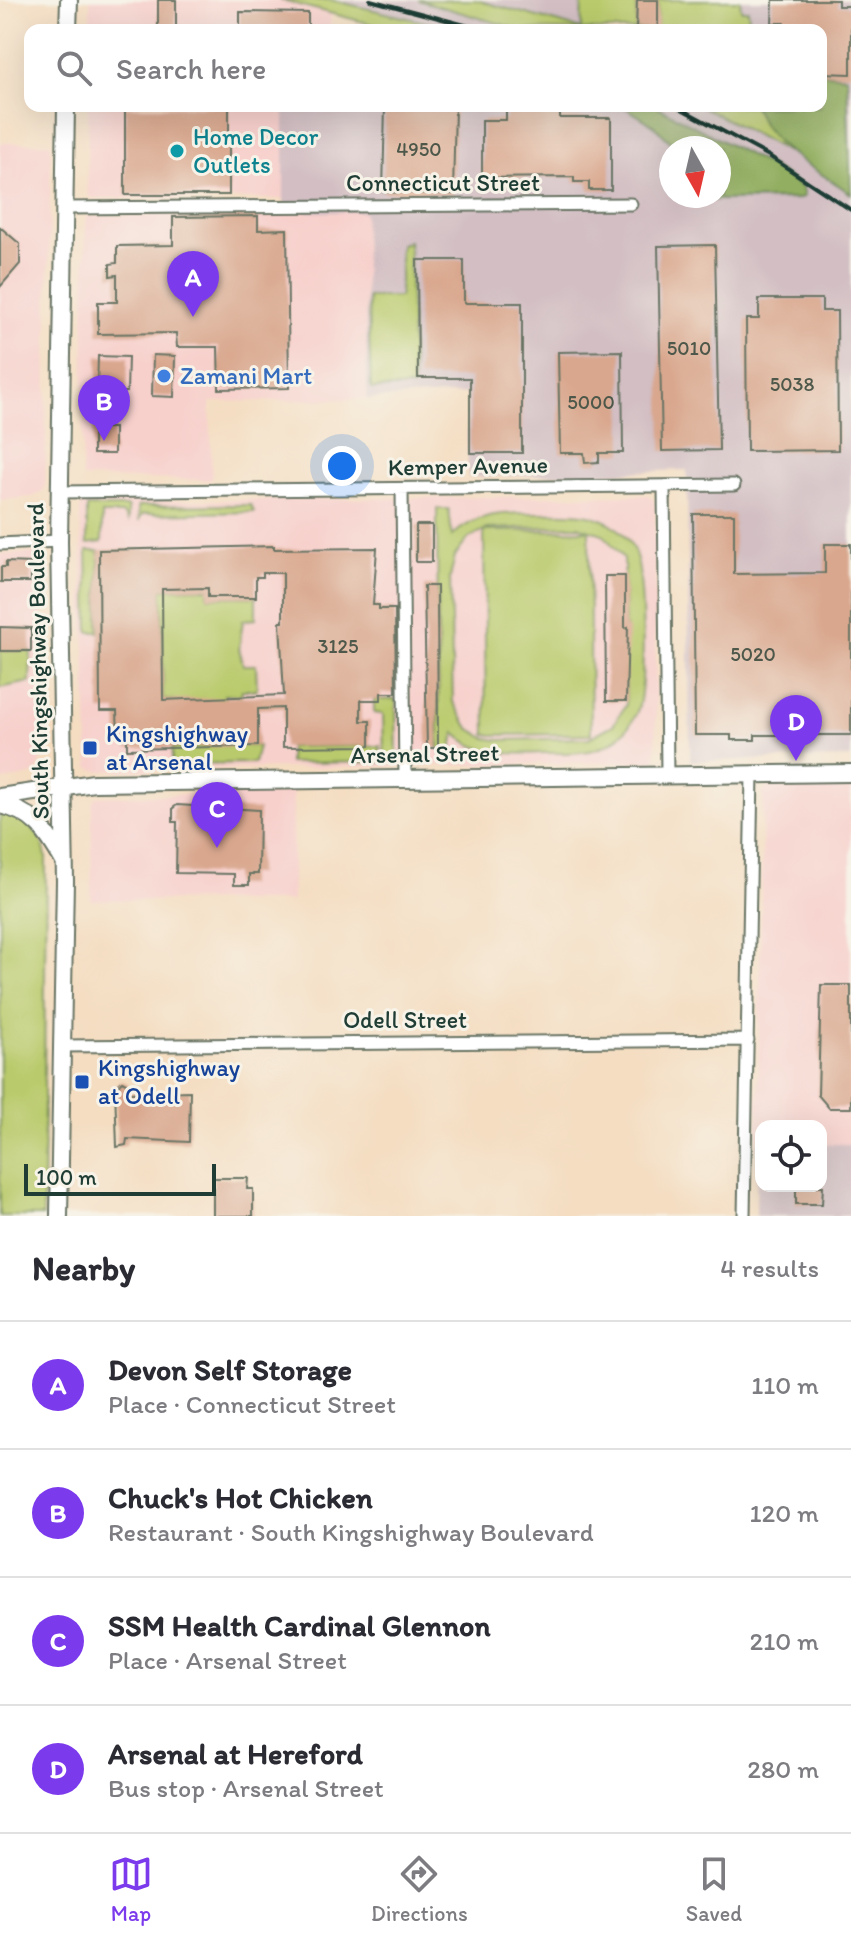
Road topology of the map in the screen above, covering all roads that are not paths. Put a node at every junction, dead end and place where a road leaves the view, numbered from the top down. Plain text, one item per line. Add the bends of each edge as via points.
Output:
1 (69, 0) edge
2 (68, 24) edge
3 (66, 112) edge
4 (631, 204) dead end
5 (64, 208) junction
6 (734, 485) dead end
7 (664, 486) junction
8 (402, 489) junction
9 (60, 492) junction
10 (59, 541) junction
11 (0, 544) edge
12 (851, 773) edge
13 (752, 774) junction
14 (667, 775) junction
15 (405, 778) junction
16 (64, 786) junction
17 (0, 797) edge
18 (0, 805) edge
19 (65, 865) junction
20 (748, 1040) junction
21 (62, 1046) junction
22 (59, 1216) edge
23 (744, 1216) edge

1 - 2 main road
3 - 5 main road, South Kingshighway Boulevard
4 - 5 street, Connecticut Street
5 - 9 main road, South Kingshighway Boulevard
6 - 7 street, Kemper Avenue
7 - 8 street, Kemper Avenue
7 - 14 street
8 - 9 street, Kemper Avenue
8 - 15 street
9 - 10 main road, South Kingshighway Boulevard
10 - 11 street
10 - 16 main road, South Kingshighway Boulevard
12 - 13 main road, Arsenal Street
13 - 14 main road, Arsenal Street
13 - 20 street
14 - 15 main road, Arsenal Street
15 - 16 main road, Arsenal Street
16 - 17 main road, Arsenal Street
16 - 19 main road, South Kingshighway Boulevard
18 - 19 main road via 41,825
19 - 21 main road, South Kingshighway Boulevard
20 - 21 street, Odell Street
20 - 23 street
21 - 22 main road, South Kingshighway Boulevard

